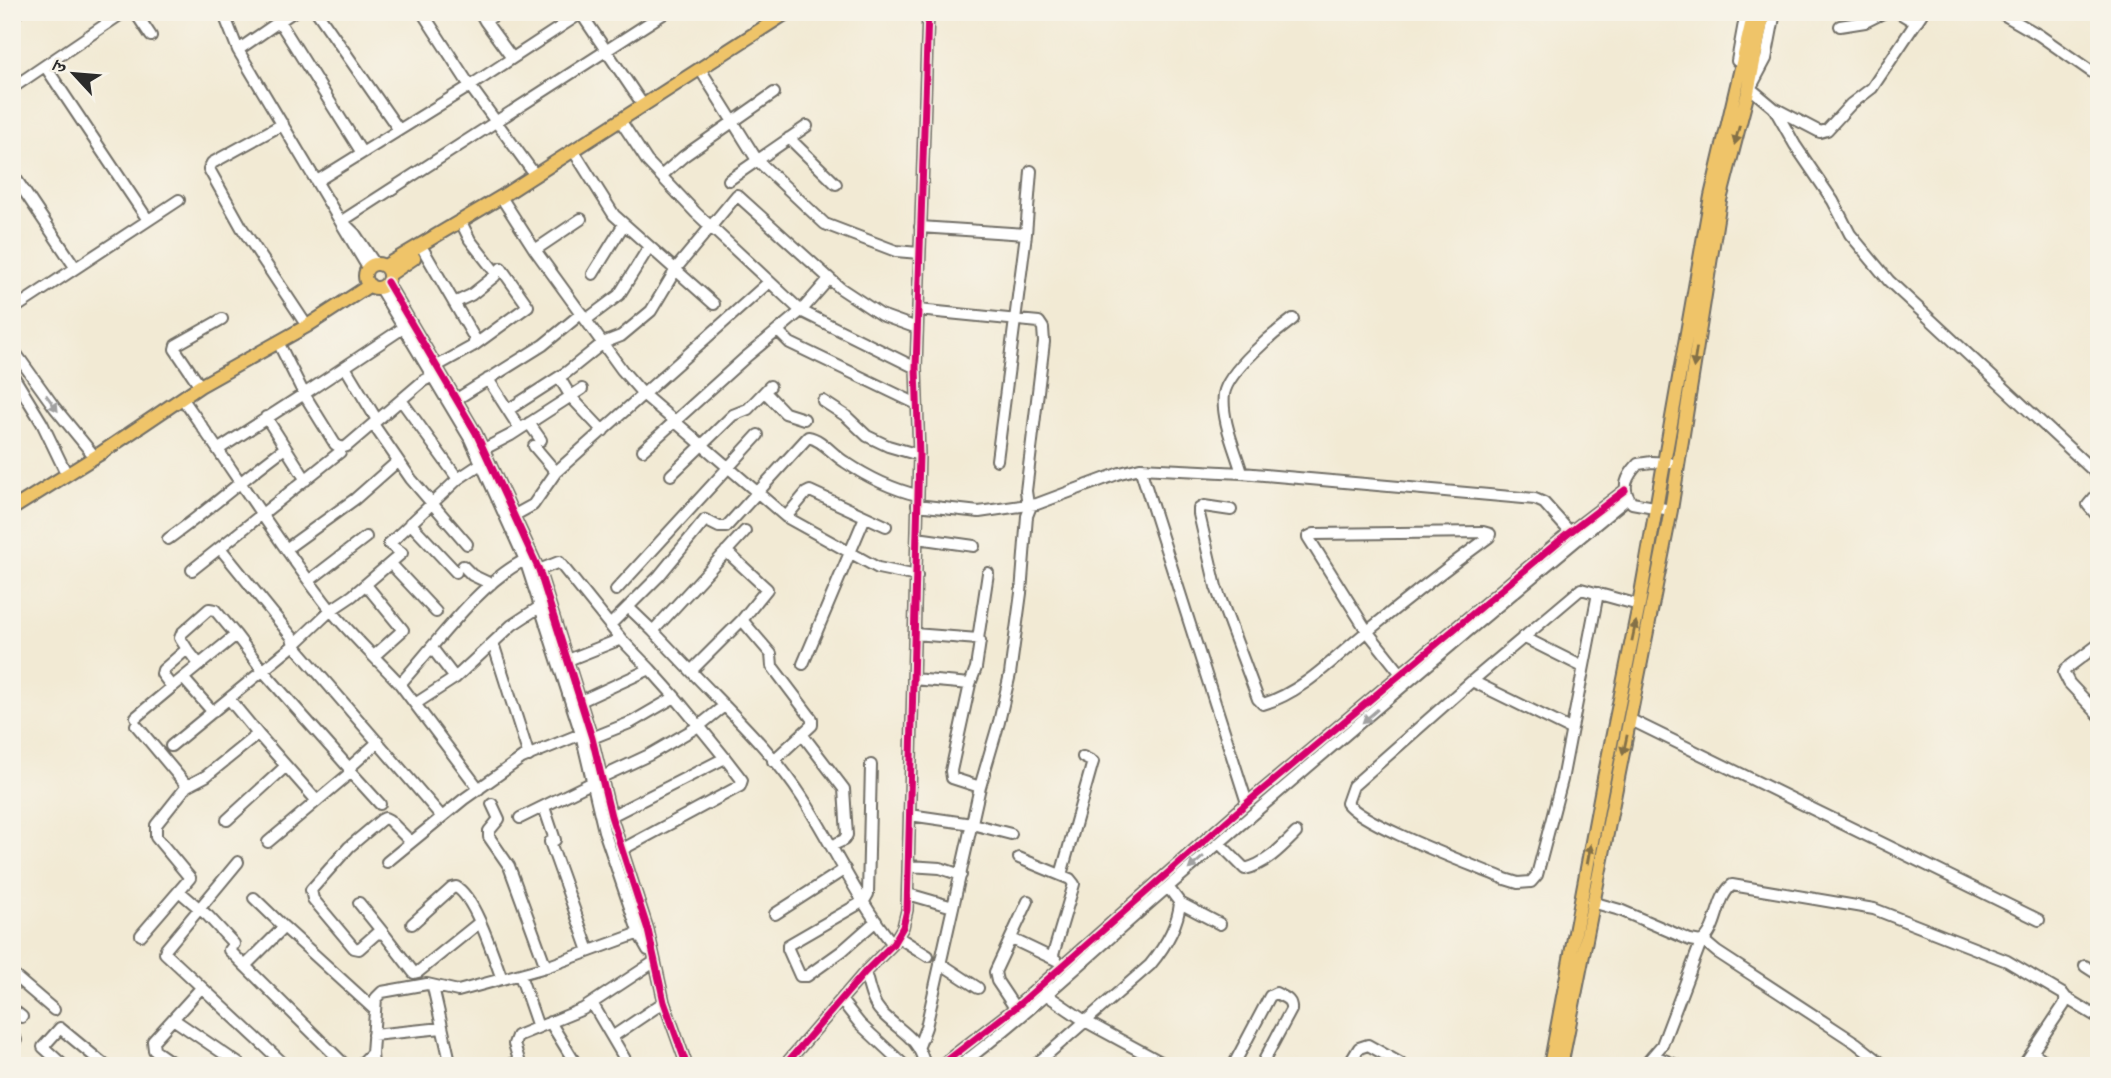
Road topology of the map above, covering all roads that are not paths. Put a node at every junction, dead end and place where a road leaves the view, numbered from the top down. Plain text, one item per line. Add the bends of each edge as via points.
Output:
1 (18, 12) edge
2 (124, 12) edge
3 (135, 12) edge
4 (223, 12) edge
5 (317, 12) edge
6 (422, 12) edge
7 (500, 12) edge
8 (666, 12) edge
9 (787, 12) edge
10 (929, 12) edge
11 (1746, 12) edge
12 (1754, 12) edge
13 (1764, 12) edge
14 (1775, 12) edge
15 (1885, 12) edge
16 (1898, 12) edge
17 (1923, 12) edge
18 (1999, 12) edge
19 (290, 13) edge
20 (581, 13) edge
21 (12, 15) edge
22 (482, 17) edge
23 (279, 21) junction
24 (1916, 23) junction
25 (1840, 26) dead end
26 (151, 36) dead end
27 (238, 50) junction
28 (606, 51) junction
29 (512, 58) junction
30 (45, 66) junction
31 (1748, 67) junction
32 (699, 69) junction
33 (2099, 77) edge
34 (470, 86) junction
35 (12, 88) edge
36 (1745, 89) junction
37 (774, 93) dead end
38 (643, 105) junction
39 (1774, 108) junction
40 (621, 120) junction
41 (497, 121) junction
42 (732, 122) junction
43 (283, 124) junction
44 (807, 126) dead end
45 (399, 130) junction
46 (789, 138) junction
47 (573, 150) junction
48 (362, 153) junction
49 (757, 160) junction
50 (1031, 171) dead end
51 (12, 173) edge
52 (535, 174) junction
53 (661, 176) junction
54 (729, 180) dead end
55 (317, 181) junction
56 (836, 184) dead end
57 (501, 197) junction
58 (178, 200) dead end
59 (581, 219) dead end
60 (148, 220) junction
61 (342, 221) junction
62 (461, 222) junction
63 (624, 224) junction
64 (710, 225) junction
65 (920, 228) junction
66 (1026, 234) junction
67 (649, 247) junction
68 (535, 250) junction
69 (424, 251) junction
70 (919, 253) junction
71 (75, 268) junction
72 (501, 268) dead end
73 (675, 271) junction
74 (593, 274) dead end
75 (377, 276) junction
76 (829, 279) junction
77 (769, 282) junction
78 (454, 303) junction
79 (714, 303) dead end
80 (12, 310) edge
81 (918, 310) junction
82 (802, 311) junction
83 (584, 316) junction
84 (222, 319) dead end
85 (1293, 319) dead end
86 (303, 320) junction
87 (1014, 321) junction
88 (408, 325) junction
89 (917, 328) junction
90 (778, 331) junction
91 (278, 342) junction
92 (603, 343) junction
93 (473, 346) junction
94 (12, 348) edge
95 (345, 367) junction
96 (916, 368) junction
97 (435, 371) junction
98 (12, 374) edge
99 (559, 377) junction
100 (488, 379) junction
101 (200, 386) junction
102 (582, 389) dead end
103 (304, 394) junction
104 (644, 395) junction
105 (571, 397) junction
106 (182, 398) junction
107 (401, 400) junction
108 (453, 401) junction
109 (823, 401) dead end
110 (917, 404) junction
111 (508, 410) junction
112 (266, 417) junction
113 (804, 419) dead end
114 (674, 421) junction
115 (375, 422) junction
116 (525, 426) junction
117 (603, 431) junction
118 (758, 435) dead end
119 (704, 446) junction
120 (285, 448) junction
121 (341, 448) junction
122 (219, 449) junction
123 (484, 449) junction
124 (643, 450) dead end
125 (919, 455) junction
126 (95, 457) junction
127 (997, 460) dead end
128 (398, 461) junction
129 (482, 463) junction
130 (1663, 463) junction
131 (1678, 464) junction
132 (729, 468) junction
133 (1140, 468) junction
134 (556, 472) junction
135 (66, 473) junction
136 (1242, 473) junction
137 (671, 475) dead end
138 (2099, 476) edge
139 (458, 479) junction
140 (306, 480) junction
141 (240, 481) junction
142 (757, 492) junction
143 (2099, 492) edge
144 (1627, 494) junction
145 (917, 500) junction
146 (432, 503) junction
147 (697, 503) junction
148 (1029, 505) junction
149 (1655, 508) junction
150 (12, 509) edge
151 (1231, 510) dead end
152 (1671, 510) junction
153 (711, 515) dead end
154 (262, 516) junction
155 (513, 516) junction
156 (786, 517) junction
157 (865, 517) junction
158 (2099, 519) edge
159 (410, 523) junction
160 (886, 526) dead end
161 (745, 531) dead end
162 (1570, 532) junction
163 (366, 537) dead end
164 (917, 538) junction
165 (168, 539) dead end
166 (467, 544) dead end
167 (974, 546) dead end
168 (220, 548) junction
169 (286, 549) junction
170 (726, 551) junction
171 (849, 552) junction
172 (525, 560) junction
173 (391, 564) junction
174 (192, 570) dead end
175 (539, 570) junction
176 (988, 573) dead end
177 (917, 576) junction
178 (310, 580) junction
179 (491, 584) junction
180 (366, 585) junction
181 (1598, 593) junction
182 (631, 604) junction
183 (1639, 605) junction
184 (541, 606) junction
185 (331, 610) junction
186 (436, 612) dead end
187 (742, 620) junction
188 (610, 625) junction
189 (653, 631) junction
190 (1367, 631) junction
191 (914, 634) junction
192 (236, 635) junction
193 (1523, 637) junction
194 (621, 639) junction
195 (978, 639) junction
196 (493, 643) junction
197 (2099, 644) edge
198 (295, 645) junction
199 (432, 648) junction
200 (187, 649) junction
201 (374, 656) junction
202 (569, 660) junction
203 (199, 664) junction
204 (803, 664) dead end
205 (1583, 667) junction
206 (650, 669) junction
207 (691, 671) junction
208 (264, 672) junction
209 (1402, 675) junction
210 (183, 678) junction
211 (455, 678) junction
212 (913, 679) junction
213 (1472, 681) junction
214 (400, 684) junction
215 (970, 684) junction
216 (172, 687) junction
217 (675, 697) junction
218 (229, 699) junction
219 (581, 701) junction
220 (415, 704) junction
221 (724, 706) junction
222 (213, 712) junction
223 (2099, 715) edge
224 (1631, 720) junction
225 (699, 726) junction
226 (1570, 729) junction
227 (258, 734) junction
228 (802, 734) junction
229 (587, 736) junction
230 (378, 742) junction
231 (171, 746) dead end
232 (529, 755) junction
233 (1083, 757) dead end
234 (725, 758) junction
235 (773, 761) junction
236 (871, 765) dead end
237 (286, 766) junction
238 (350, 770) junction
239 (597, 780) junction
240 (187, 786) junction
241 (980, 787) junction
242 (479, 789) junction
243 (317, 801) junction
244 (380, 803) dead end
245 (1247, 803) junction
246 (492, 804) dead end
247 (544, 807) junction
248 (910, 815) junction
249 (611, 816) junction
250 (442, 817) junction
251 (520, 818) dead end
252 (228, 820) dead end
253 (972, 824) junction
254 (1296, 833) dead end
255 (1011, 834) dead end
256 (268, 842) dead end
257 (411, 842) junction
258 (1219, 843) junction
259 (831, 846) junction
260 (621, 850) junction
261 (1019, 858) dead end
262 (238, 862) dead end
263 (387, 862) dead end
264 (909, 866) junction
265 (845, 869) junction
266 (961, 875) junction
267 (1061, 876) junction
268 (1168, 887) junction
269 (179, 891) junction
270 (908, 894) junction
271 (254, 898) dead end
272 (864, 901) junction
273 (1028, 901) dead end
274 (1592, 902) junction
275 (359, 903) dead end
276 (1180, 903) junction
277 (199, 908) junction
278 (953, 908) junction
279 (775, 914) dead end
280 (2039, 919) dead end
281 (876, 921) junction
282 (480, 922) junction
283 (412, 924) dead end
284 (1220, 924) dead end
285 (284, 927) junction
286 (644, 932) junction
287 (384, 934) junction
288 (141, 935) dead end
289 (1012, 939) junction
290 (896, 940) junction
291 (1703, 942) junction
292 (589, 951) junction
293 (928, 956) dead end
294 (1052, 958) junction
295 (654, 962) junction
296 (940, 963) junction
297 (1065, 964) junction
298 (245, 965) junction
299 (2085, 966) dead end
300 (547, 967) junction
301 (865, 972) junction
302 (12, 974) edge
303 (520, 975) junction
304 (2099, 975) edge
305 (502, 979) junction
306 (433, 987) junction
307 (201, 988) junction
308 (978, 988) dead end
309 (1042, 992) junction
310 (2066, 998) junction
311 (841, 1000) junction
312 (664, 1002) junction
313 (592, 1003) junction
314 (1016, 1008) junction
315 (12, 1009) edge
316 (54, 1010) dead end
317 (375, 1010) junction
318 (22, 1017) dead end
319 (2099, 1018) edge
320 (173, 1019) junction
321 (1085, 1021) junction
322 (550, 1022) junction
323 (538, 1027) junction
324 (442, 1028) junction
325 (373, 1035) junction
326 (612, 1037) junction
327 (919, 1045) junction
328 (2033, 1052) junction
329 (372, 1053) junction
330 (1654, 1056) junction
331 (1150, 1061) edge
332 (51, 1062) edge
333 (521, 1063) edge
334 (64, 1066) edge
335 (106, 1066) edge
336 (177, 1066) edge
337 (242, 1066) edge
338 (286, 1066) edge
339 (346, 1066) edge
340 (359, 1066) edge
341 (373, 1066) edge
342 (436, 1066) edge
343 (507, 1066) edge
344 (577, 1066) edge
345 (629, 1066) edge
346 (687, 1066) edge
347 (784, 1066) edge
348 (905, 1066) edge
349 (925, 1066) edge
350 (940, 1066) edge
351 (959, 1066) edge
352 (1034, 1066) edge
353 (1168, 1066) edge
354 (1233, 1066) edge
355 (1261, 1066) edge
356 (1348, 1066) edge
357 (1400, 1066) edge
358 (1550, 1066) edge
359 (1561, 1066) edge
360 (1644, 1066) edge
361 (1679, 1066) edge
362 (1885, 1066) edge
363 (2023, 1066) edge
364 (2051, 1066) edge

1 - 21 street
2 - 30 street
3 - 26 street
4 - 27 street
5 - 45 street
6 - 34 street
7 - 22 street
8 - 28 street
9 - 32 main road
10 - 65 street
11 - 36 street via 1737,64
12 - 31 main road
13 - 31 main road
14 - 36 street via 1766,59
15 - 25 street via 1865,22
16 - 24 street
17 - 24 street
18 - 33 street
19 - 23 street
20 - 28 street
20 - 29 street
22 - 29 street
23 - 27 street
23 - 48 street
24 - 39 street via 1872,88 1824,132
27 - 43 street
28 - 38 street
28 - 41 street
29 - 34 street
30 - 35 street
30 - 60 street
31 - 36 main road
32 - 38 main road
32 - 42 street
34 - 41 street
34 - 45 street
36 - 39 street
36 - 130 main road via 1711,196
36 -> 131 main road via 1720,200
37 - 42 street
38 - 40 main road
39 - 138 street via 1850,234 1881,271
40 - 47 main road
40 - 53 street
41 - 52 street
41 - 61 street
42 - 49 street
42 - 53 street
43 - 55 street
43 - 86 street via 212,163 209,169
44 - 46 street
45 - 48 street
46 - 49 street
46 - 56 street
47 - 52 main road
47 - 63 street
48 - 55 street
49 - 54 street
49 - 70 street via 825,225 896,251
50 - 66 street
51 - 71 street
52 - 57 main road
53 - 64 street
55 - 61 street
57 - 62 main road
57 - 68 street
58 - 60 street
59 - 68 street
60 - 71 street
61 - 75 street via 348,238
62 - 69 main road
62 - 75 main road
62 - 78 street via 495,276
63 - 67 street
63 - 74 street
64 - 73 street
64 - 76 street via 741,196
64 - 77 street
65 - 66 street
65 - 70 street
66 - 87 street
67 - 73 street
67 - 83 street via 619,295
68 - 83 street
69 - 75 main road
69 - 78 street
70 - 81 street
71 - 80 street
72 - 93 street via 528,306
73 - 79 street
73 - 92 street via 651,311 621,336
75 - 86 main road
75 - 88 street
75 - 91 main road
76 - 82 street
76 - 89 street via 881,315
77 - 82 street
77 - 104 street
78 - 93 street via 475,339
81 - 87 street
81 - 89 street
82 - 90 street
82 - 96 street
83 - 92 street
83 - 100 street
84 - 101 street via 176,345
85 - 136 street via 1265,341 1225,392 1226,418
86 - 91 main road
87 - 127 street
87 - 148 street via 1039,322 1043,328
88 - 95 street
88 - 97 street
89 - 96 street
90 - 110 street via 790,343
90 - 114 street
91 - 101 main road
91 - 103 street
92 - 99 street
92 - 104 street
93 - 97 street
94 -> 126 street
95 - 103 street
95 - 115 street
96 - 110 street
97 - 107 street
97 - 108 street
98 - 135 street
99 - 105 street
99 - 111 street
100 - 108 street
100 - 111 street
101 - 106 main road
102 - 105 street
103 - 112 street
103 - 121 street
104 - 114 street
104 - 117 street
105 - 116 street
105 - 117 street
106 - 122 street
106 - 126 main road
107 - 115 street
107 - 139 street
108 - 123 street
108 - 129 street
109 - 125 street via 867,436
110 - 125 street
111 - 116 street
112 - 120 street
112 - 122 street
113 - 119 street via 785,413 767,389 748,409 733,415
114 - 119 street
114 - 124 street
115 - 121 street
115 - 128 street
116 - 123 street
116 - 134 street
117 - 134 street
118 - 132 street
119 - 132 street
119 - 137 street
120 - 140 street
120 - 141 street
121 - 140 street
122 - 141 street
123 - 155 street
125 - 145 street
126 - 135 main road
128 - 146 street
128 - 169 street
129 - 139 street
129 - 172 street
130 - 131 street
130 - 144 street via 1638,464 1627,478
130 - 149 main road
131 - 152 main road
132 - 142 street
132 - 147 street
133 - 136 street
133 - 148 street
133 - 245 street
134 - 155 street via 533,505
135 - 150 main road
136 - 162 street via 1535,499
139 - 146 street
140 - 154 street
141 - 154 street
141 - 165 street
142 - 145 street via 808,437 842,461
142 - 156 street
142 - 182 street via 726,527 705,520
143 - 158 street via 2088,505
144 - 149 street via 1638,505
144 - 162 street
144 -> 258 street
145 - 148 street via 979,512
145 - 164 street
146 - 159 street
146 - 166 street
147 - 153 street
147 - 182 street via 620,591
148 - 241 street via 1010,674
149 - 152 street
149 - 183 main road
151 - 190 street via 1204,506 1199,514 1216,587 1261,703 1303,683
152 - 224 main road
154 - 168 street
154 - 169 street
155 - 175 street
156 - 157 street via 810,491
156 - 171 street
157 - 160 street
157 - 171 street
159 - 173 street via 389,544 402,553
159 - 179 street via 459,569
161 - 170 street
162 - 209 street
163 - 178 street
164 - 167 street
164 - 177 street
168 - 174 street
168 - 198 street
169 - 178 street
170 - 187 street via 767,589
170 - 189 street
171 - 177 street via 878,568
171 - 204 street
172 - 179 street
172 - 184 street
173 - 180 street
173 - 186 street
175 - 188 street via 559,562
175 - 202 street
176 - 195 street
177 - 191 street
178 - 185 street
179 - 199 street
180 - 185 street
180 - 201 street via 403,630
181 - 183 street
181 - 193 street via 1581,589
181 - 205 street
182 - 188 street
182 - 189 street
358 -> 183 main road
184 - 196 street
184 - 229 street
185 - 198 street
185 - 201 street
187 - 207 street
187 - 228 street via 771,654 772,666 812,719
188 - 194 street
189 - 207 street
190 - 190 street via 1309,540 1311,535 1490,534
190 - 209 street
191 - 195 street
191 - 212 street
192 - 200 street via 209,609 182,633
192 - 203 street
192 - 208 street
193 - 205 street
193 - 213 street
194 - 202 street
194 - 206 street
195 - 215 street
196 - 211 street
196 - 232 street
197 - 223 street via 2064,673
198 - 208 street
198 - 230 street
199 - 211 street
199 - 214 street
200 - 203 street
200 - 216 street via 162,672
201 - 214 street
202 - 219 street
203 - 210 street
205 - 226 street
206 - 217 street
206 - 219 street
207 - 221 street
208 - 218 street
208 - 238 street
209 - 245 street
210 - 216 street
210 - 222 street
211 - 220 street
212 - 215 street
212 - 248 street
213 - 226 street
213 - 226 street via 1353,786 1347,803 1351,810 1505,879 1531,883 1559,792
214 - 220 street
215 - 241 street via 951,771 957,781
216 - 240 street via 136,721
217 - 225 street
217 - 229 street via 632,722
218 - 222 street
218 - 227 street
219 - 229 street
220 - 242 street
221 - 225 street
221 - 235 street
222 - 231 street
224 -> 274 main road
224 - 280 street
225 - 234 street
225 - 239 street
227 - 237 street
227 - 240 street
228 - 235 street
228 - 259 street via 844,789 847,835
229 - 232 street
229 - 239 street
230 - 238 street
230 - 250 street
232 - 242 street
233 - 267 street via 1093,762
234 - 249 street
234 - 260 street via 742,780 740,786
235 - 259 street via 801,794
236 - 272 street via 869,887
237 - 243 street
237 - 252 street
238 - 243 street
238 - 244 street
239 - 247 street
239 - 249 street
239 - 286 street via 604,831
240 - 269 street via 155,831 190,878
241 - 253 street
242 - 250 street
243 - 256 street
245 - 297 street
246 - 300 street via 499,819 489,837 509,866
247 - 251 street
247 - 292 street
248 - 253 street
248 - 264 street
249 - 260 street
250 - 257 street
253 - 255 street
253 - 266 street
254 - 258 street via 1270,857 1245,869
257 - 263 street
257 - 287 street via 385,818 349,847 311,890 313,899 356,950 377,933
258 -> 268 street
259 - 265 street
260 - 286 street
261 - 267 street
262 - 277 street
264 - 266 street
264 - 270 street
265 - 272 street
265 - 279 street
266 - 278 street
267 - 294 street via 1075,887
268 - 276 street
268 - 309 street
269 - 277 street
269 - 288 street
270 - 278 street
270 - 290 street
271 - 285 street
272 - 281 street
272 - 281 street via 788,945 797,973 807,976
273 - 289 street
274 - 291 street
274 - 359 main road
275 - 287 street
276 - 284 street
276 - 321 street via 1162,950 1150,965
277 - 298 street
277 - 307 street via 165,953
278 - 296 street
281 - 290 street
282 - 283 street via 463,891 456,887
282 - 287 street via 414,973
282 - 305 street
285 - 298 street
285 - 317 street
286 - 292 street
286 - 295 street
289 - 294 street
289 - 314 street via 995,976
290 - 293 street
290 - 301 street
291 - 310 street via 1729,887 1772,891 1874,909 2007,961
291 - 330 street
291 - 362 street
292 - 300 street
294 - 297 street
295 - 312 street
295 - 313 street
296 - 308 street
296 - 327 street
297 - 309 street
298 - 339 street
299 - 304 street
300 - 303 street
301 - 311 street
301 - 327 street via 880,1012
302 - 316 street
303 - 305 street
303 - 323 street
305 - 306 street via 458,991
306 - 317 street via 427,984 382,992
306 - 324 street
307 - 320 street
307 - 338 street
309 - 314 street
309 - 321 street
309 - 351 street
310 - 319 street
310 - 328 street
311 - 347 street
311 - 348 street
312 - 326 street
312 - 346 street
313 - 322 street
313 - 326 street
314 - 350 street
315 - 318 street
317 - 325 street
320 - 336 street via 152,1046
320 - 337 street
321 - 331 street
321 - 352 street
322 - 323 street
322 - 344 street
323 - 333 street via 514,1040
324 - 325 street
324 - 342 street via 449,1057
325 - 329 street
326 - 345 street
327 - 349 street
328 - 363 street
328 - 364 street
329 - 340 street
329 - 341 street
330 - 360 street
330 - 361 street
331 - 353 street
332 - 334 street
332 - 335 street via 43,1046 62,1028
333 - 343 street
354 - 355 street via 1270,996 1276,993 1288,999 1291,1010
356 - 357 street via 1359,1048 1368,1045

